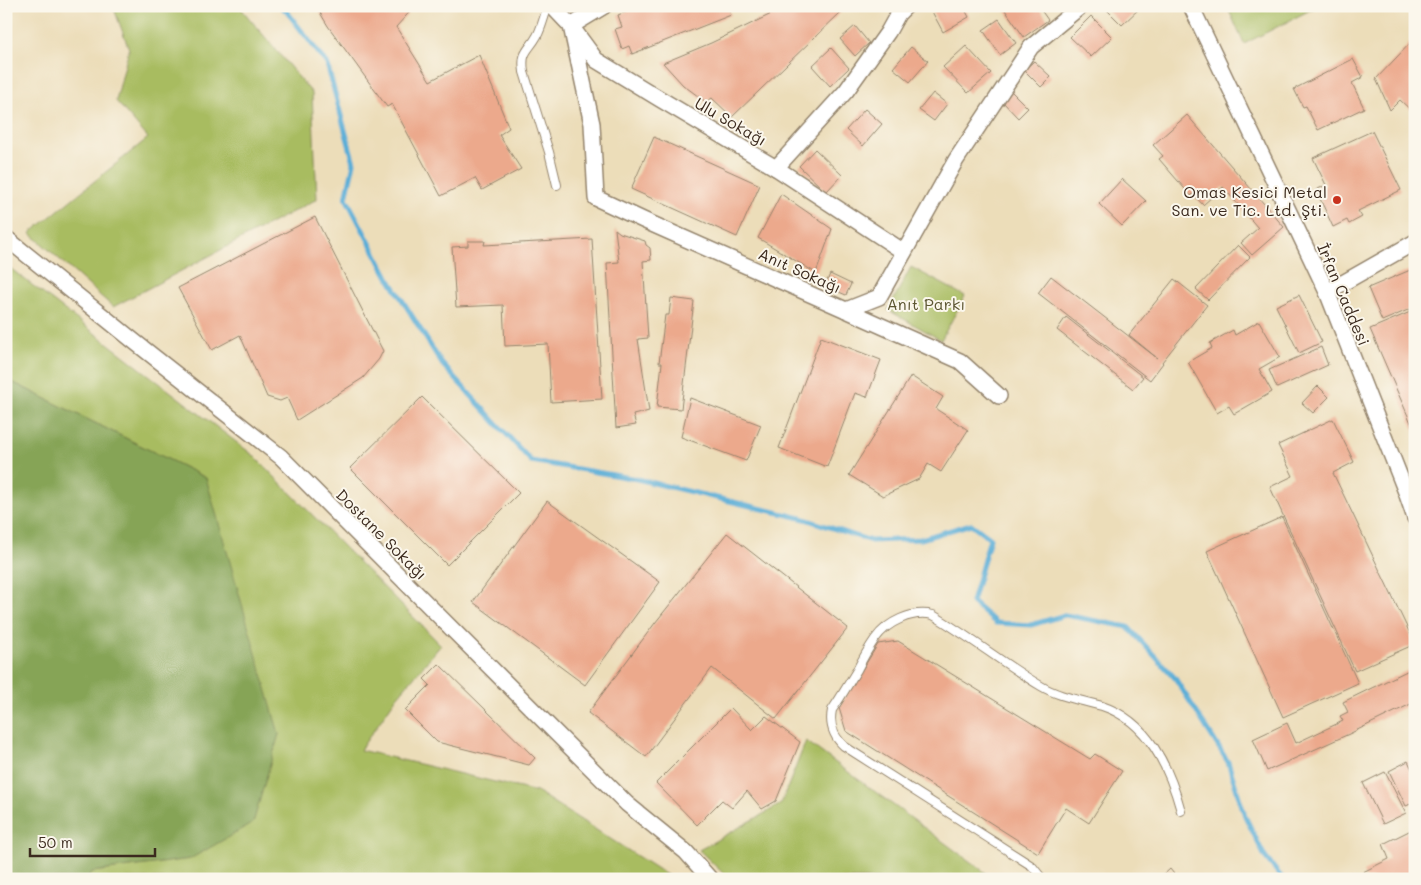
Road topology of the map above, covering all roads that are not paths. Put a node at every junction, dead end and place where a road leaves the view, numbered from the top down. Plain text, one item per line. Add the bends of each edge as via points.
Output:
1 (550, 6) edge
2 (604, 6) edge
3 (906, 6) edge
4 (1081, 6) edge
5 (1192, 6) edge
6 (571, 26) junction
7 (776, 168) junction
8 (557, 184) dead end
9 (6, 238) edge
10 (1415, 242) edge
11 (904, 252) junction
12 (1327, 292) junction
13 (846, 310) junction
14 (999, 396) dead end
15 (1415, 518) edge
16 (1180, 811) dead end
17 (1040, 876) dead end
18 (710, 879) edge

1 - 6 street, Ulu Sokağı
1 - 8 lane via 537,36 525,52 523,65
2 - 6 street
3 - 7 street via 846,92
4 - 11 street, Anıt Sokağı via 1032,47 956,160
5 - 12 street, İrfan Caddesi
6 - 7 street, Ulu Sokağı via 596,60
6 - 13 street, Anıt Sokağı via 592,124 596,198
7 - 11 street, Ulu Sokağı
9 - 18 street, Dostane Sokağı via 281,457 620,797 686,852
10 - 12 street
11 - 13 street, Anıt Sokağı via 879,296
12 - 15 street, İrfan Caddesi
13 - 14 street via 960,361
16 - 17 lane via 1164,762 1142,732 1125,718 1104,707 1043,687 933,615 920,613 888,626 874,639 832,710 834,735 844,746 1032,866

